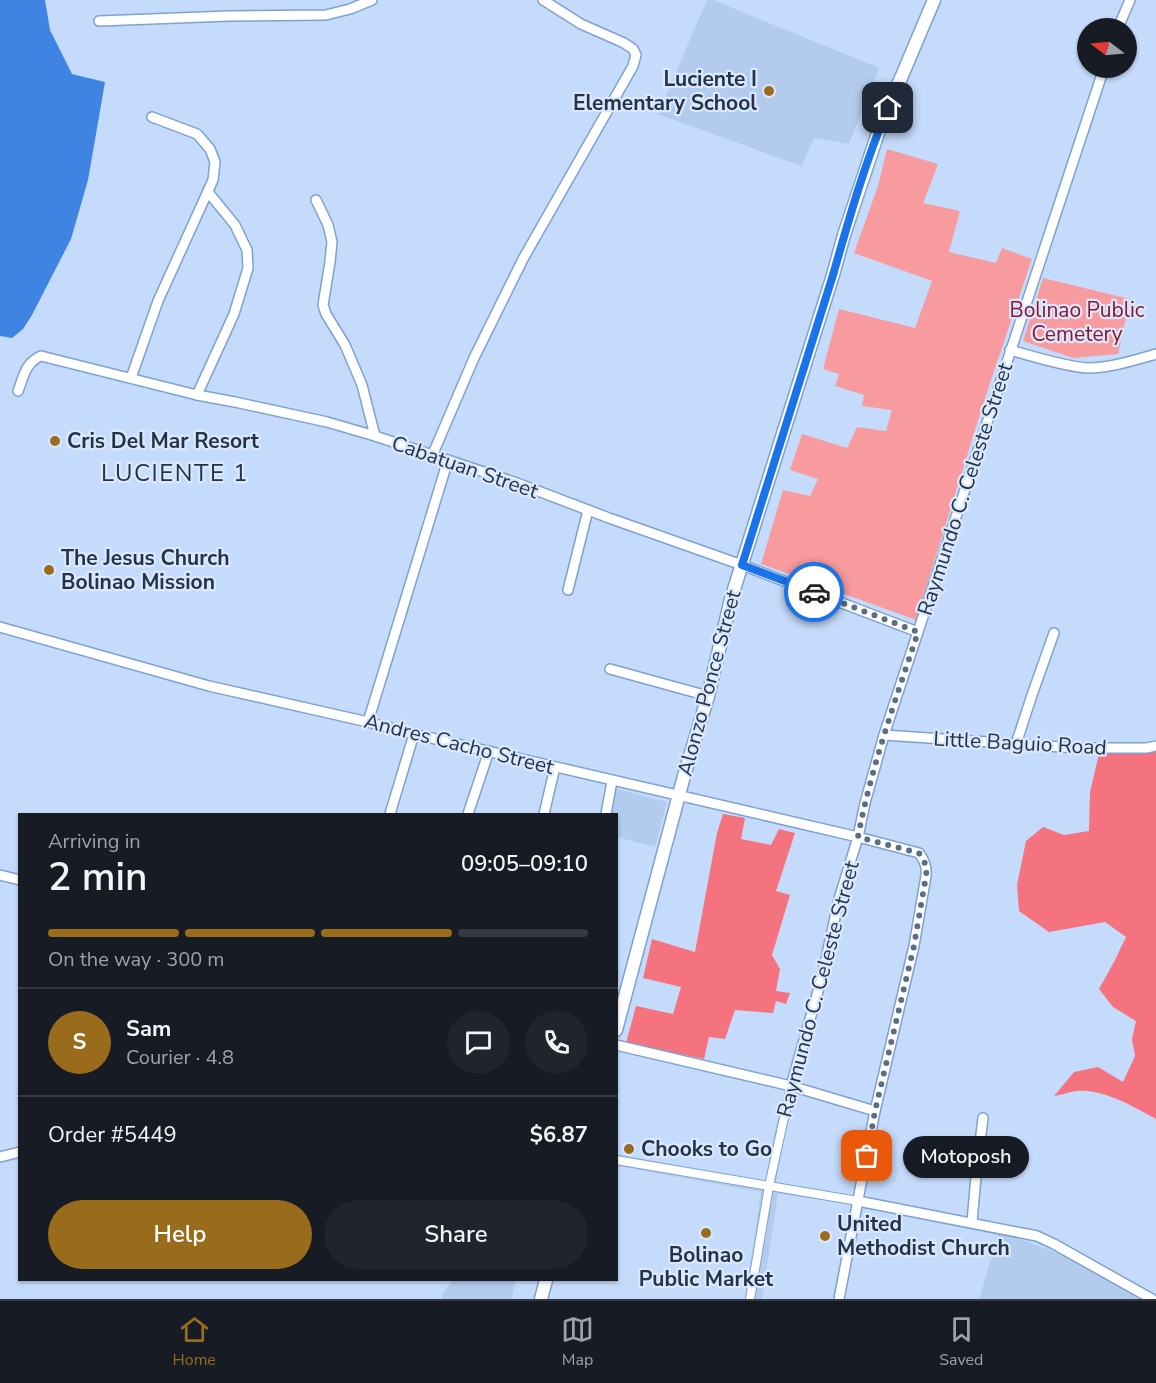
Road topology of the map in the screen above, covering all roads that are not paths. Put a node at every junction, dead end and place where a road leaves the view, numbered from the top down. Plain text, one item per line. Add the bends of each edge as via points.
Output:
1 (372, 0) edge
2 (543, 0) edge
3 (934, 0) edge
4 (1130, 0) edge
5 (1122, 18) edge
6 (99, 21) dead end
7 (1101, 78) edge
8 (152, 117) dead end
9 (208, 192) junction
10 (316, 200) dead end
11 (1010, 350) junction
12 (1156, 354) edge
13 (131, 378) junction
14 (18, 392) dead end
15 (197, 395) junction
16 (375, 436) junction
17 (432, 456) junction
18 (447, 460) junction
19 (588, 510) junction
20 (742, 565) junction
21 (568, 590) dead end
22 (0, 627) edge
23 (918, 632) junction
24 (1054, 633) dead end
25 (610, 669) dead end
26 (708, 696) junction
27 (368, 722) junction
28 (414, 734) junction
29 (884, 735) junction
30 (1016, 744) junction
31 (1156, 746) edge
32 (489, 751) junction
33 (555, 767) junction
34 (612, 780) junction
35 (679, 796) junction
36 (390, 813) edge
37 (468, 813) edge
38 (544, 813) edge
39 (606, 813) edge
40 (858, 837) junction
41 (0, 875) edge
42 (18, 879) edge
43 (618, 1023) edge
44 (618, 1045) edge
45 (791, 1086) junction
46 (875, 1111) junction
47 (983, 1118) dead end
48 (18, 1152) edge
49 (0, 1157) edge
50 (618, 1160) edge
51 (769, 1185) junction
52 (858, 1201) junction
53 (972, 1222) junction
54 (546, 1281) edge
55 (541, 1299) edge
56 (750, 1299) edge
57 (839, 1299) edge
58 (1152, 1299) edge

1 - 6 street via 326,15
2 - 17 street via 580,24 624,43 636,55 523,260 474,358
3 - 20 street, Alonzo Ponce Street via 879,130
4 - 5 street
7 - 11 street, Raymundo C. Celeste Street
8 - 9 street via 197,134 210,149 215,162
9 - 13 street via 158,301
9 - 15 street via 235,225 247,250 248,268 234,315
10 - 16 street via 332,242 323,305 363,385
11 - 12 street via 1088,368
11 - 23 street, Raymundo C. Celeste Street
13 - 14 street, Cabatuan Street via 40,356 32,360
13 - 15 street, Cabatuan Street
15 - 16 street, Cabatuan Street
16 - 17 street, Cabatuan Street
17 - 18 street, Cabatuan Street
18 - 19 street, Cabatuan Street
18 - 27 street
19 - 20 street, Cabatuan Street
19 - 21 street
20 - 23 street, Cabatuan Street
20 - 26 street, Alonzo Ponce Street
22 - 27 street, Andres Cacho Street via 209,686
23 - 29 street, Raymundo C. Celeste Street
24 - 30 street
25 - 26 street
26 - 35 street, Alonzo Ponce Street
27 - 28 street, Andres Cacho Street
28 - 32 street, Andres Cacho Street
28 - 36 street
29 - 30 street, Little Baguio Road
29 - 40 street, Raymundo C. Celeste Street
30 - 31 street, Little Baguio Road via 1077,748
32 - 33 street, Andres Cacho Street
32 - 37 street
33 - 34 street, Andres Cacho Street
33 - 38 street
34 - 35 street, Andres Cacho Street
34 - 39 street
35 - 40 street, Andres Cacho Street
35 - 43 street, Alonzo Ponce Street
40 - 45 street, Raymundo C. Celeste Street
40 - 46 street, Andres Cacho Street via 919,853 927,867 914,946
41 - 42 street
44 - 45 street
45 - 46 street
45 - 51 street, Raymundo C. Celeste Street
46 - 52 street
47 - 53 street
48 - 49 street
50 - 51 street
51 - 52 street
51 - 56 street, Raymundo C. Celeste Street
52 - 53 street
52 - 57 street
53 - 58 street via 1037,1236
54 - 55 street

